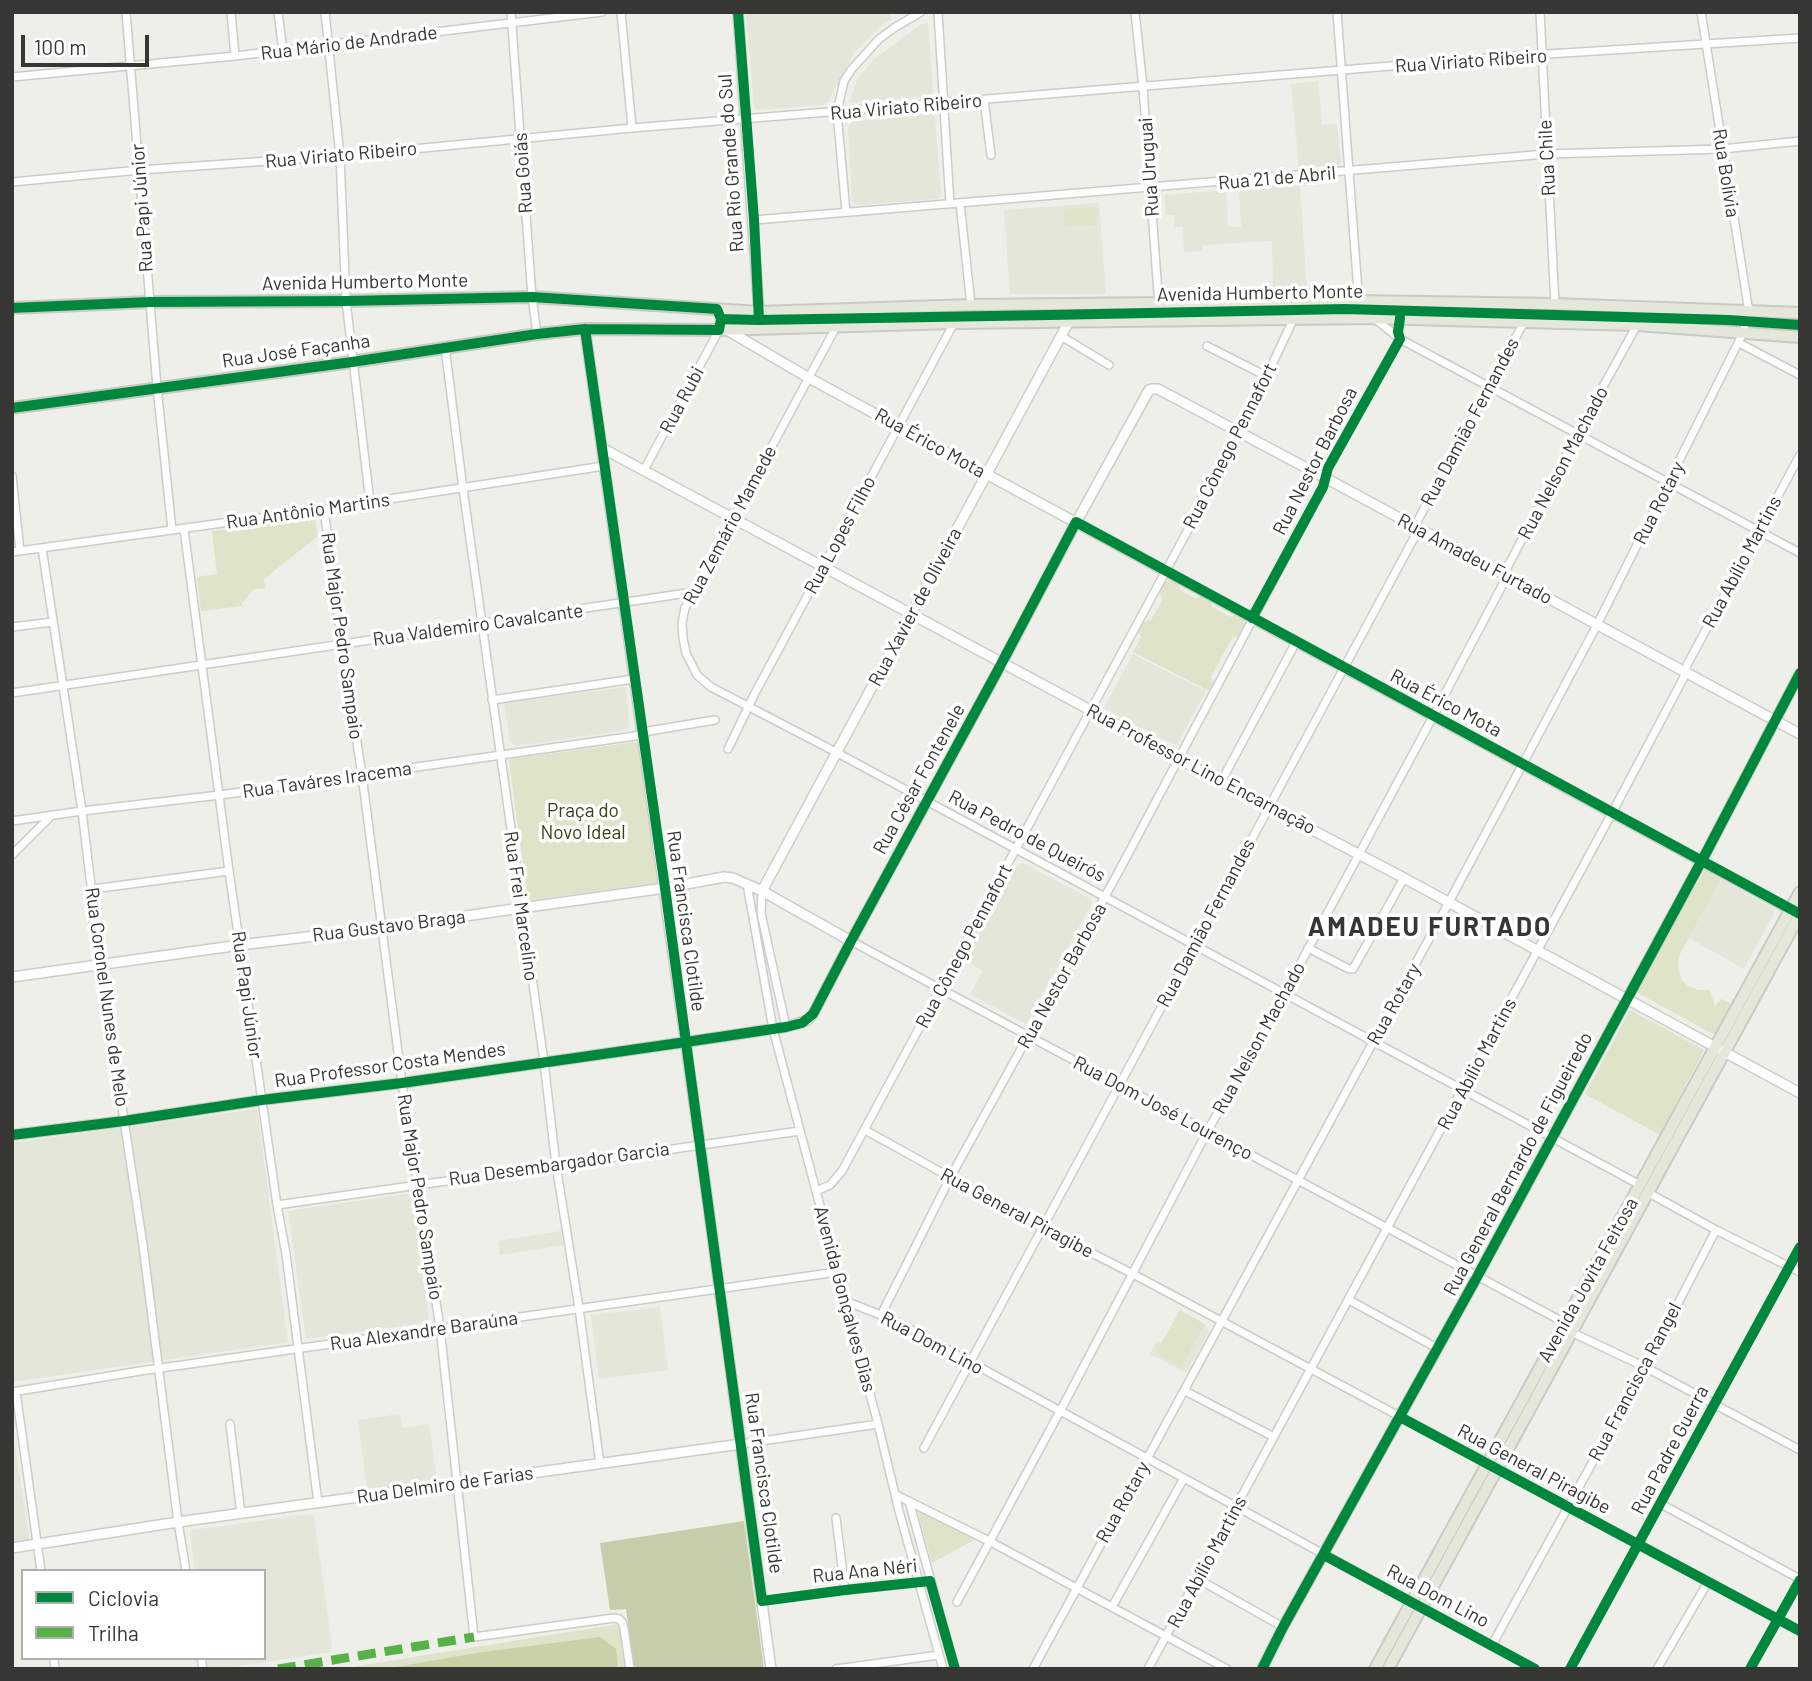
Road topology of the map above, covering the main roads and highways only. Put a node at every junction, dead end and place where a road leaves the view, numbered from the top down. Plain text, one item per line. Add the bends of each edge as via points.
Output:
1 (12, 308) edge
2 (1800, 313) edge
3 (585, 329) joint
4 (1800, 337) edge
5 (12, 408) edge
6 (1800, 892) edge
7 (1796, 913) edge
8 (1417, 1605) junction
9 (1375, 1669) edge
10 (1388, 1669) edge

1 - 2 main road, Avenida Humberto Monte via 532,297 759,312 1359,301
3 - 4 main road, Avenida Humberto Monte via 1400,318 1637,325 1741,338
3 - 5 main road, Rua José Façanha
6 - 7 main road, Avenida Jovita Feitosa
7 - 8 main road, Avenida Jovita Feitosa
8 - 9 main road, Avenida Jovita Feitosa
8 - 10 main road, Avenida Jovita Feitosa

